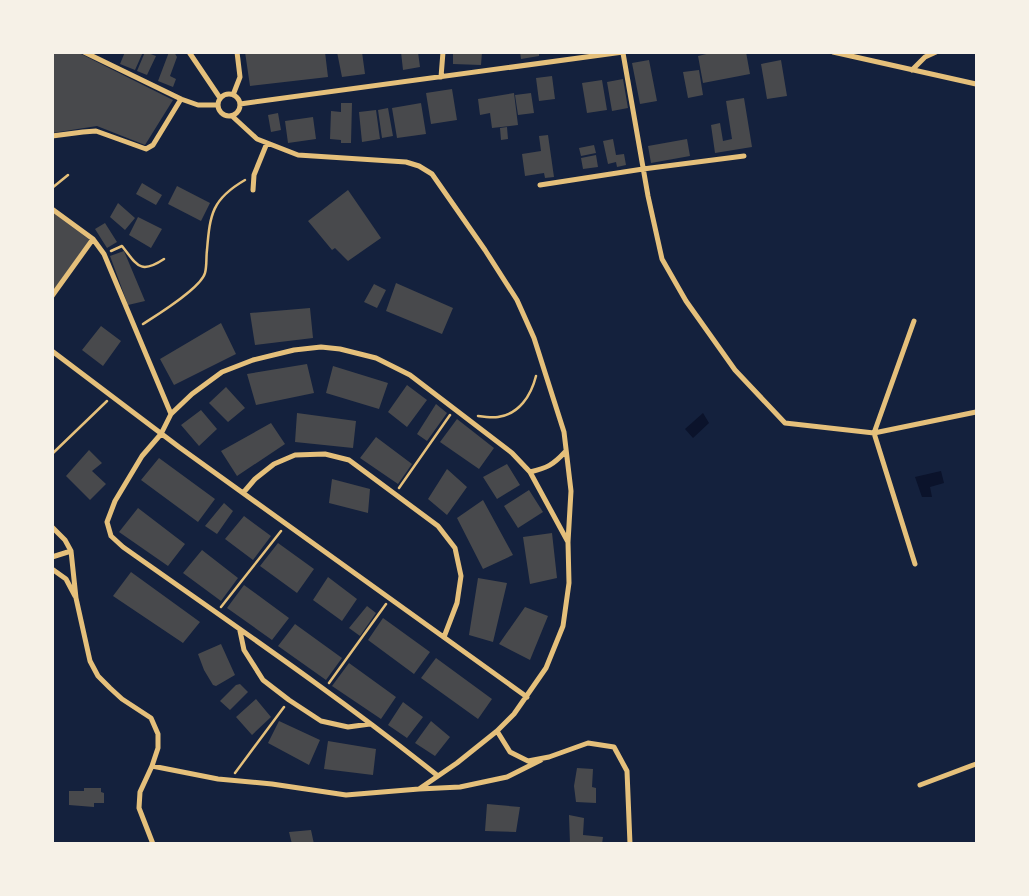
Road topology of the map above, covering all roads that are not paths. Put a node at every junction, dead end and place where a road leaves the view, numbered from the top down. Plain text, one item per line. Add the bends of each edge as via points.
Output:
1 (84, 52) edge
2 (189, 52) edge
3 (237, 52) edge
4 (443, 52) edge
5 (833, 52) edge
6 (936, 52) edge
7 (623, 53) edge
8 (912, 70) junction
9 (441, 77) junction
10 (976, 84) edge
11 (233, 95) junction
12 (220, 98) junction
13 (181, 99) junction
14 (240, 104) junction
15 (218, 105) junction
16 (232, 116) junction
17 (52, 136) edge
18 (268, 143) junction
19 (744, 156) dead end
20 (643, 169) junction
21 (540, 185) dead end
22 (253, 190) dead end
23 (52, 209) edge
24 (94, 239) junction
25 (52, 296) edge
26 (914, 321) dead end
27 (52, 351) edge
28 (976, 412) edge
29 (171, 414) junction
30 (874, 433) junction
31 (161, 434) junction
32 (565, 452) junction
33 (530, 472) junction
34 (243, 493) junction
35 (52, 527) edge
36 (568, 542) junction
37 (71, 551) junction
38 (52, 557) edge
39 (914, 564) dead end
40 (52, 569) edge
41 (76, 598) junction
42 (240, 630) junction
43 (444, 637) junction
44 (527, 696) junction
45 (370, 724) junction
46 (497, 731) junction
47 (548, 757) junction
48 (976, 764) edge
49 (152, 766) junction
50 (438, 776) junction
51 (920, 785) dead end
52 (419, 789) junction
53 (153, 844) edge
54 (630, 844) edge

1 - 13 street
2 - 12 street
3 - 11 street via 240,77
4 - 9 street
5 - 8 street
6 - 8 street via 925,57
7 - 9 street
7 - 20 street
8 - 10 street
9 - 14 street
11 - 12 street
11 - 14 street
12 - 15 street
13 - 15 street via 198,105
13 - 17 street via 146,150 96,131
14 - 16 street
15 - 16 street via 222,113
16 - 18 street via 257,139
18 - 22 street via 254,175
18 - 32 street via 298,156 406,162 432,174 517,300 541,359 564,432
19 - 20 street
20 - 21 street
20 - 30 street via 662,259 686,301 735,370 785,423
23 - 24 street
24 - 25 street
24 - 29 street via 104,254
26 - 30 street
27 - 31 street
28 - 30 street
29 - 31 street
29 - 33 street via 222,372 294,350 340,349 376,358 410,375 512,453
30 - 39 street
31 - 34 street
31 - 42 street via 142,456 115,502 107,522 111,536
32 - 33 street via 547,468
32 - 36 street via 572,491
33 - 36 street
34 - 43 street
34 - 43 street via 274,464 295,455 325,454 349,460 396,493 438,526 455,548 461,576 457,602
35 - 37 street
36 - 44 street via 569,583 563,626 546,668
37 - 38 street
37 - 41 street
40 - 41 street via 66,580
41 - 49 street via 90,661 98,676 122,699 151,718 158,734 158,748
42 - 45 street
42 - 45 street via 244,650 263,680 289,700 321,721 348,727
43 - 44 street
44 - 46 street
45 - 50 street
46 - 47 street via 510,752 528,761
46 - 50 street
47 - 52 street via 507,777 460,787
47 - 54 street via 588,743 614,747 627,771
48 - 51 street
49 - 52 street via 346,796
49 - 53 street via 140,792 139,808
50 - 52 street

